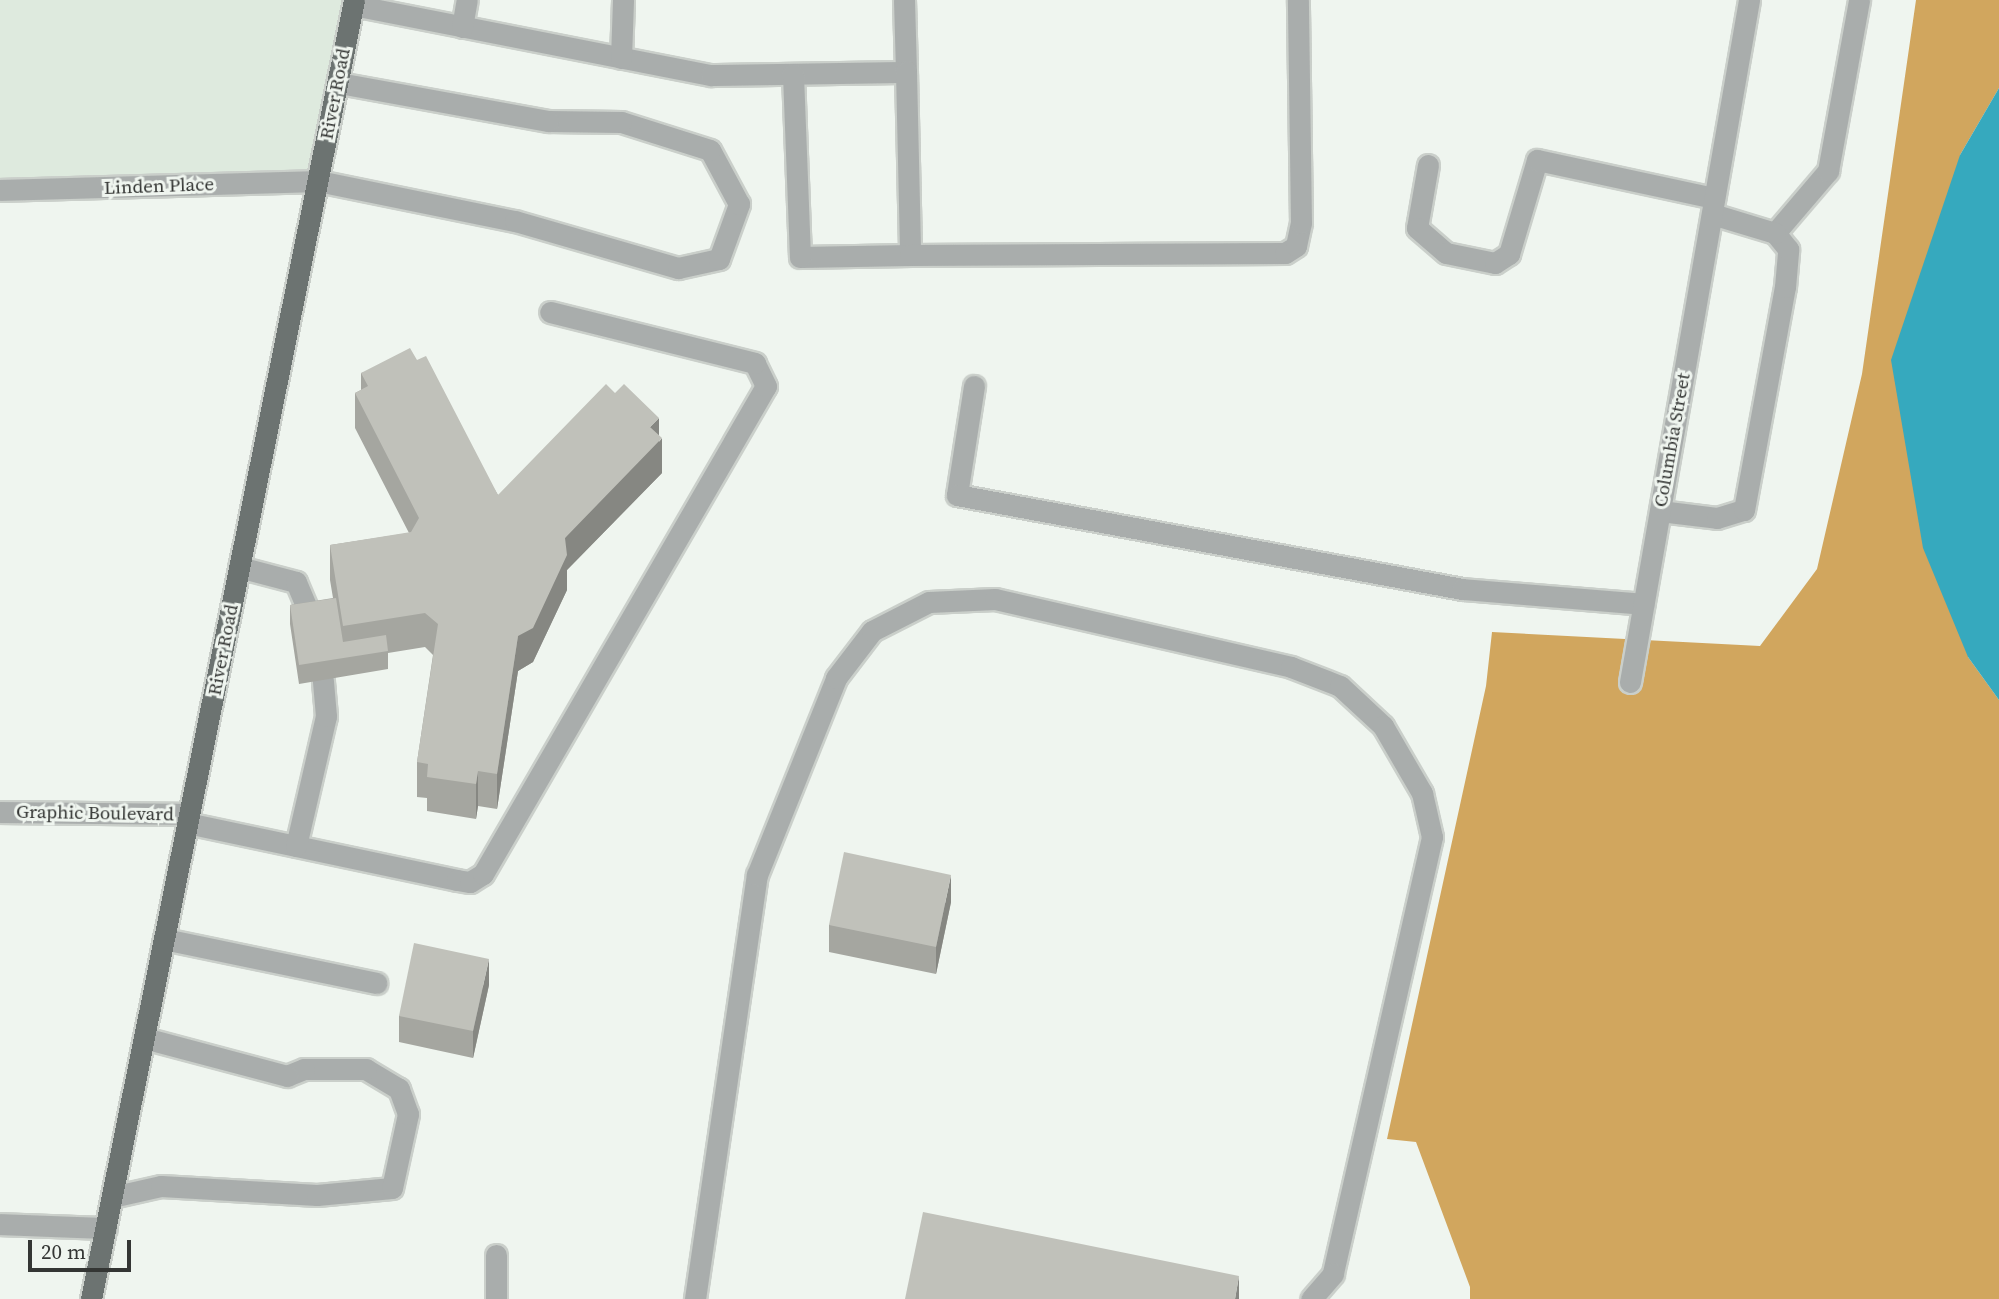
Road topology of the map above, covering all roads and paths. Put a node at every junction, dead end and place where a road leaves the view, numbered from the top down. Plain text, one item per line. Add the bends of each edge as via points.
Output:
1 (467, 0) edge
2 (623, 0) edge
3 (904, 0) edge
4 (1298, 0) edge
5 (1749, 0) edge
6 (1859, 0) edge
7 (354, 2) edge
8 (462, 27) junction
9 (621, 58) junction
10 (906, 72) junction
11 (793, 74) junction
12 (338, 83) junction
13 (1428, 165) dead end
14 (318, 181) junction
15 (0, 190) edge
16 (1713, 206) junction
17 (1775, 233) junction
18 (910, 255) junction
19 (550, 312) dead end
20 (974, 386) dead end
21 (1660, 511) junction
22 (239, 567) junction
23 (1643, 604) junction
24 (312, 620) edge
25 (323, 680) edge
26 (1629, 682) dead end
27 (0, 812) edge
28 (188, 819) junction
29 (296, 846) junction
30 (164, 939) junction
31 (376, 983) dead end
32 (144, 1038) junction
33 (112, 1196) junction
34 (0, 1224) edge
35 (106, 1228) junction
36 (496, 1255) dead end
37 (91, 1299) edge
38 (496, 1299) edge
39 (695, 1299) edge
40 (1311, 1299) edge

1 - 8 street
2 - 9 street
3 - 10 street
4 - 18 street via 1301,223 1296,246 1285,253
5 - 16 street, Columbia Street
6 - 17 street via 1828,171
7 - 8 street
7 - 12 main road, River Road
8 - 9 street
9 - 11 street via 711,75
10 - 11 street
10 - 18 street
11 - 18 street via 800,257
12 - 14 main road, River Road
12 - 14 street, Linden Place via 548,121 621,122 710,150 739,204 719,259 678,268 515,221
13 - 16 street via 1417,228 1446,253 1495,263 1509,254 1537,160
14 - 15 street, Linden Place
14 - 22 main road, River Road
16 - 17 street
16 - 21 street, Columbia Street
17 - 21 street via 1788,249 1785,287 1744,510 1717,518
19 - 29 street, Graphic Boulevard via 755,363 766,386 483,874 470,882
20 - 23 street via 957,495 1462,589
21 - 23 street, Columbia Street
22 - 24 street via 296,582
22 - 28 main road, River Road
23 - 26 street, Columbia Street
25 - 29 street via 326,716
27 - 28 street, Graphic Boulevard
28 - 29 street, Graphic Boulevard
28 - 30 main road, River Road
30 - 31 street
30 - 32 main road, River Road
32 - 33 main road, River Road
32 - 33 street via 287,1076 304,1069 366,1069 399,1089 408,1114 392,1188 317,1195 161,1186
33 - 35 main road, River Road
34 - 35 street
35 - 37 main road, River Road
36 - 38 street
39 - 40 street via 757,875 836,678 872,631 895,619 929,603 995,599 1291,667 1340,686 1383,726 1422,793 1432,837 1333,1274

